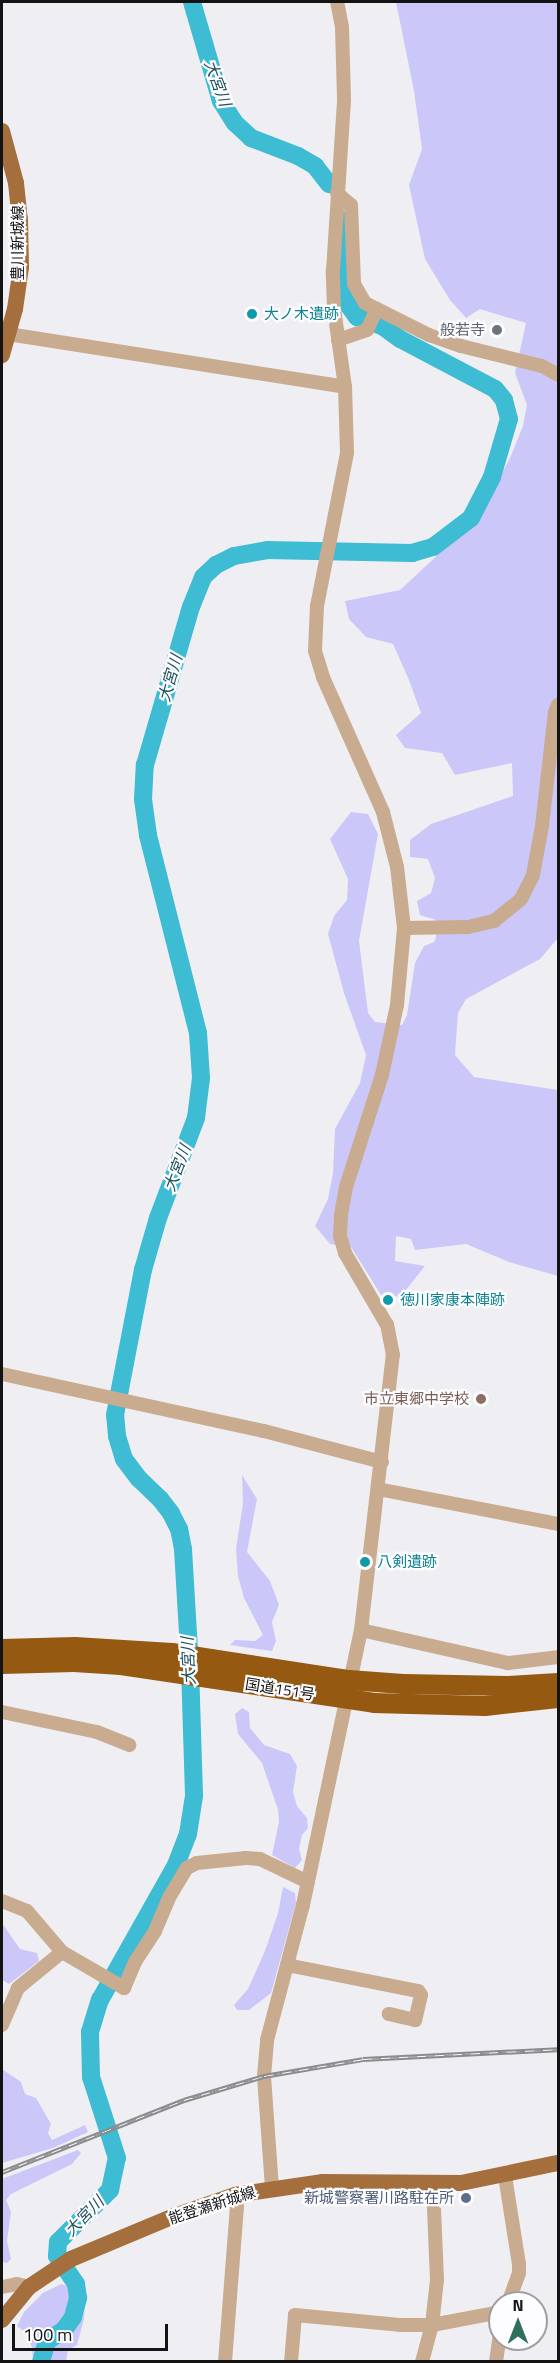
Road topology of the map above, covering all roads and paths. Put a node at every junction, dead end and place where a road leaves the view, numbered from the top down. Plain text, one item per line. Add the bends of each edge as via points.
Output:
1 (337, 2) edge
2 (2, 131) edge
3 (337, 193) junction
4 (375, 312) junction
5 (8, 334) junction
6 (338, 340) junction
7 (2, 355) edge
8 (558, 375) edge
9 (345, 387) junction
10 (558, 705) edge
11 (404, 928) junction
12 (2, 1374) edge
13 (382, 1462) junction
14 (378, 1489) junction
15 (558, 1524) edge
16 (361, 1630) junction
17 (2, 1648) edge
18 (558, 1657) edge
19 (171, 1662) junction
20 (2, 1664) edge
21 (349, 1680) junction
22 (558, 1683) edge
23 (558, 1698) edge
24 (345, 1700) junction
25 (2, 1712) edge
26 (130, 1745) dead end
27 (308, 1882) junction
28 (2, 1901) edge
29 (62, 1952) junction
30 (287, 1965) junction
31 (394, 1988) junction
32 (2, 2025) edge
33 (558, 2163) edge
34 (505, 2176) junction
35 (433, 2184) junction
36 (272, 2188) junction
37 (235, 2195) junction
38 (2, 2287) edge
39 (29, 2287) junction
40 (512, 2291) edge
41 (488, 2314) edge
42 (2, 2320) edge
43 (432, 2325) junction
44 (225, 2361) edge
45 (291, 2361) edge
46 (422, 2361) edge

1 - 3 street via 342,27 344,99
2 - 5 main road, 豊川新城線 via 16,183 20,219 21,267
3 - 4 street via 351,205 354,284
3 - 6 street via 333,271
4 - 6 street via 367,330
4 - 8 street via 460,346 542,366
5 - 7 main road, 豊川新城線
5 - 9 street
6 - 9 street
9 - 11 street via 347,453 317,606 315,651 383,812 397,867
10 - 11 street via 533,875 521,899 494,921 468,927
11 - 13 street via 398,1005 385,1063 346,1186 340,1236 345,1253 387,1325 393,1355
12 - 13 street via 264,1431
13 - 14 street
14 - 15 street
14 - 16 street
16 - 18 street via 508,1663
16 - 21 street
17 - 19 highway, 国道151号 via 75,1647
19 - 20 highway, 国道151号
19 - 21 highway, 国道151号 via 204,1657
19 - 24 highway, 国道151号 via 204,1677
21 - 22 highway, 国道151号 via 455,1686
21 - 24 street
23 - 24 highway, 国道151号 via 485,1706
24 - 27 street
25 - 26 street via 97,1732
27 - 29 street via 260,1859 197,1863 187,1868 124,1988
27 - 30 street
28 - 29 street via 27,1911
29 - 32 street via 18,1988
30 - 31 street
30 - 36 street via 267,2040 264,2076
31 - 31 street via 418,1991 421,1995 415,2020 387,2013
33 - 34 main road, 能登瀬新城線
34 - 35 main road, 能登瀬新城線
34 - 40 street via 519,2265
35 - 36 main road, 能登瀬新城線 via 323,2181
35 - 43 street via 437,2280
36 - 37 main road, 能登瀬新城線
37 - 39 main road, 能登瀬新城線 via 71,2259
37 - 44 street
38 - 39 street
39 - 42 main road, 能登瀬新城線
41 - 43 street
43 - 45 street via 295,2315
43 - 46 street

